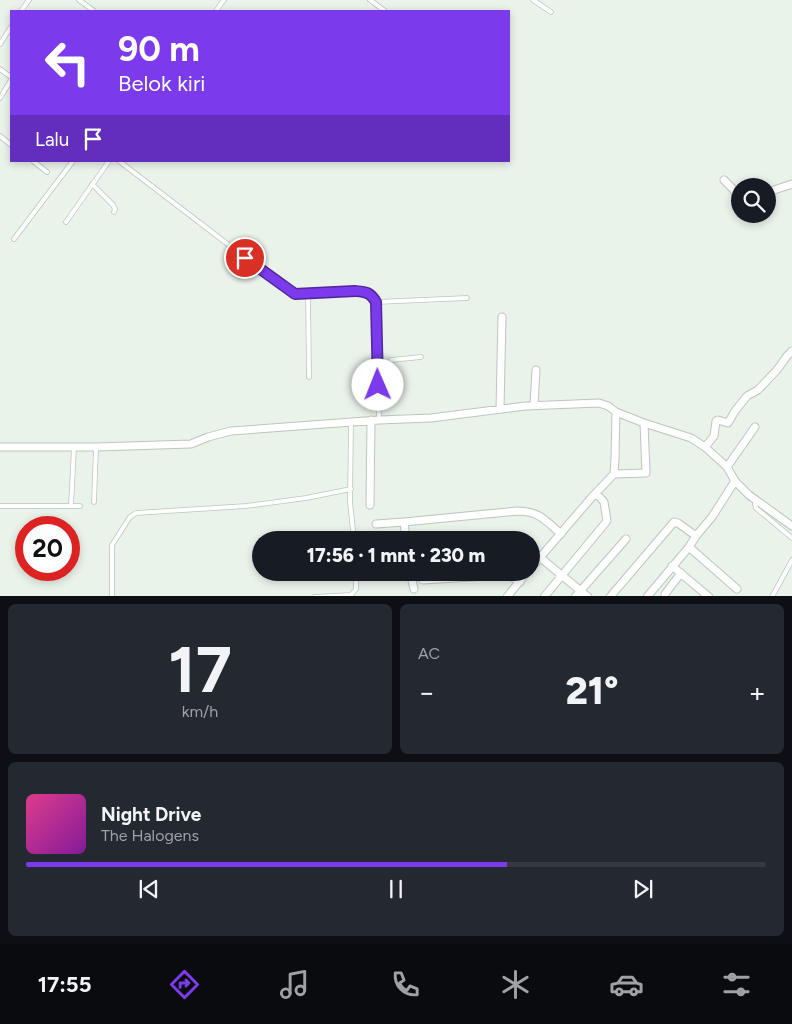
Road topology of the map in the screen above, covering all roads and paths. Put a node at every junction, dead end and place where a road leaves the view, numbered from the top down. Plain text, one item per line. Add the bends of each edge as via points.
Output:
1 (79, 0) edge
2 (370, 0) edge
3 (533, 0) edge
4 (93, 10) edge
5 (384, 10) edge
6 (551, 12) dead end
7 (10, 29) edge
8 (0, 44) edge
9 (0, 69) edge
10 (10, 78) edge
11 (10, 81) edge
12 (0, 98) edge
13 (0, 136) edge
14 (10, 144) edge
15 (34, 162) edge
16 (72, 162) edge
17 (108, 162) edge
18 (120, 162) edge
19 (47, 172) dead end
20 (724, 180) dead end
21 (92, 184) junction
22 (792, 184) edge
23 (731, 188) edge
24 (776, 189) edge
25 (114, 212) dead end
26 (66, 222) dead end
27 (14, 239) dead end
28 (308, 293) junction
29 (467, 298) dead end
30 (376, 302) junction
31 (502, 317) dead end
32 (792, 351) edge
33 (421, 357) dead end
34 (378, 368) junction
35 (536, 370) dead end
36 (309, 377) dead end
37 (534, 405) junction
38 (500, 409) junction
39 (616, 412) junction
40 (371, 420) junction
41 (379, 420) junction
42 (351, 422) junction
43 (644, 423) junction
44 (755, 428) dead end
45 (96, 446) junction
46 (0, 447) edge
47 (74, 447) junction
48 (705, 447) junction
49 (727, 467) junction
50 (614, 474) junction
51 (736, 481) junction
52 (351, 489) junction
53 (596, 493) junction
54 (757, 500) junction
55 (94, 502) dead end
56 (370, 505) dead end
57 (0, 506) edge
58 (71, 506) junction
59 (80, 506) dead end
60 (404, 522) junction
61 (376, 524) dead end
62 (792, 526) edge
63 (353, 531) edge
64 (405, 531) edge
65 (560, 534) junction
66 (696, 536) junction
67 (792, 538) edge
68 (626, 540) dead end
69 (689, 547) junction
70 (540, 557) joint
71 (792, 560) edge
72 (672, 566) junction
73 (681, 573) junction
74 (562, 574) junction
75 (356, 581) edge
76 (412, 581) edge
77 (520, 582) edge
78 (414, 589) dead end
79 (737, 589) dead end
80 (581, 590) junction
81 (112, 596) edge
82 (314, 596) edge
83 (319, 596) edge
84 (508, 596) edge
85 (544, 596) edge
86 (575, 596) edge
87 (588, 596) edge
88 (610, 596) edge
89 (647, 596) edge
90 (665, 596) edge
91 (708, 596) edge
92 (772, 596) edge

1 - 4 lane
2 - 5 lane
3 - 6 lane
7 - 8 lane
9 - 10 lane
11 - 12 lane
13 - 14 lane
15 - 19 lane
16 - 27 lane
17 - 21 lane
18 - 28 lane via 293,294
20 - 23 street
21 - 25 lane via 113,205
21 - 26 lane
22 - 24 street
28 - 30 lane via 365,292
28 - 36 lane
29 - 30 lane
30 - 34 lane
31 - 38 street
32 - 48 street via 758,390 747,396 728,423 716,421 714,436
33 - 34 lane via 391,360
34 - 41 lane
35 - 37 street
37 - 38 street
37 - 39 street via 599,403
38 - 41 street via 431,418
39 - 43 street
39 - 50 street
40 - 41 street
40 - 42 street
40 - 56 street
42 - 45 street via 231,430 191,444
42 - 52 lane
43 - 48 street via 691,438
43 - 50 street via 646,473
44 - 49 street
45 - 47 street
45 - 55 lane
46 - 47 street
47 - 58 lane
48 - 49 street
49 - 51 street
50 - 53 street
51 - 54 street
51 - 66 street
52 - 63 lane
52 - 81 lane via 246,506 136,513 112,545
53 - 65 street
53 - 74 street via 604,502 607,521
54 - 62 street
54 - 67 lane via 756,508
57 - 58 lane
58 - 59 lane
60 - 61 street
60 - 64 street
60 - 65 street via 523,510 538,514
65 - 70 street
66 - 69 street
66 - 88 street via 674,522
68 - 80 street
69 - 72 street
69 - 79 street
70 - 74 street
71 - 92 lane
72 - 73 street
72 - 89 street
73 - 90 street
73 - 91 street
74 - 80 street
74 - 85 street
75 - 83 lane via 356,589 351,594
76 - 78 street
77 - 84 street
80 - 86 street
80 - 87 street
82 - 83 lane

